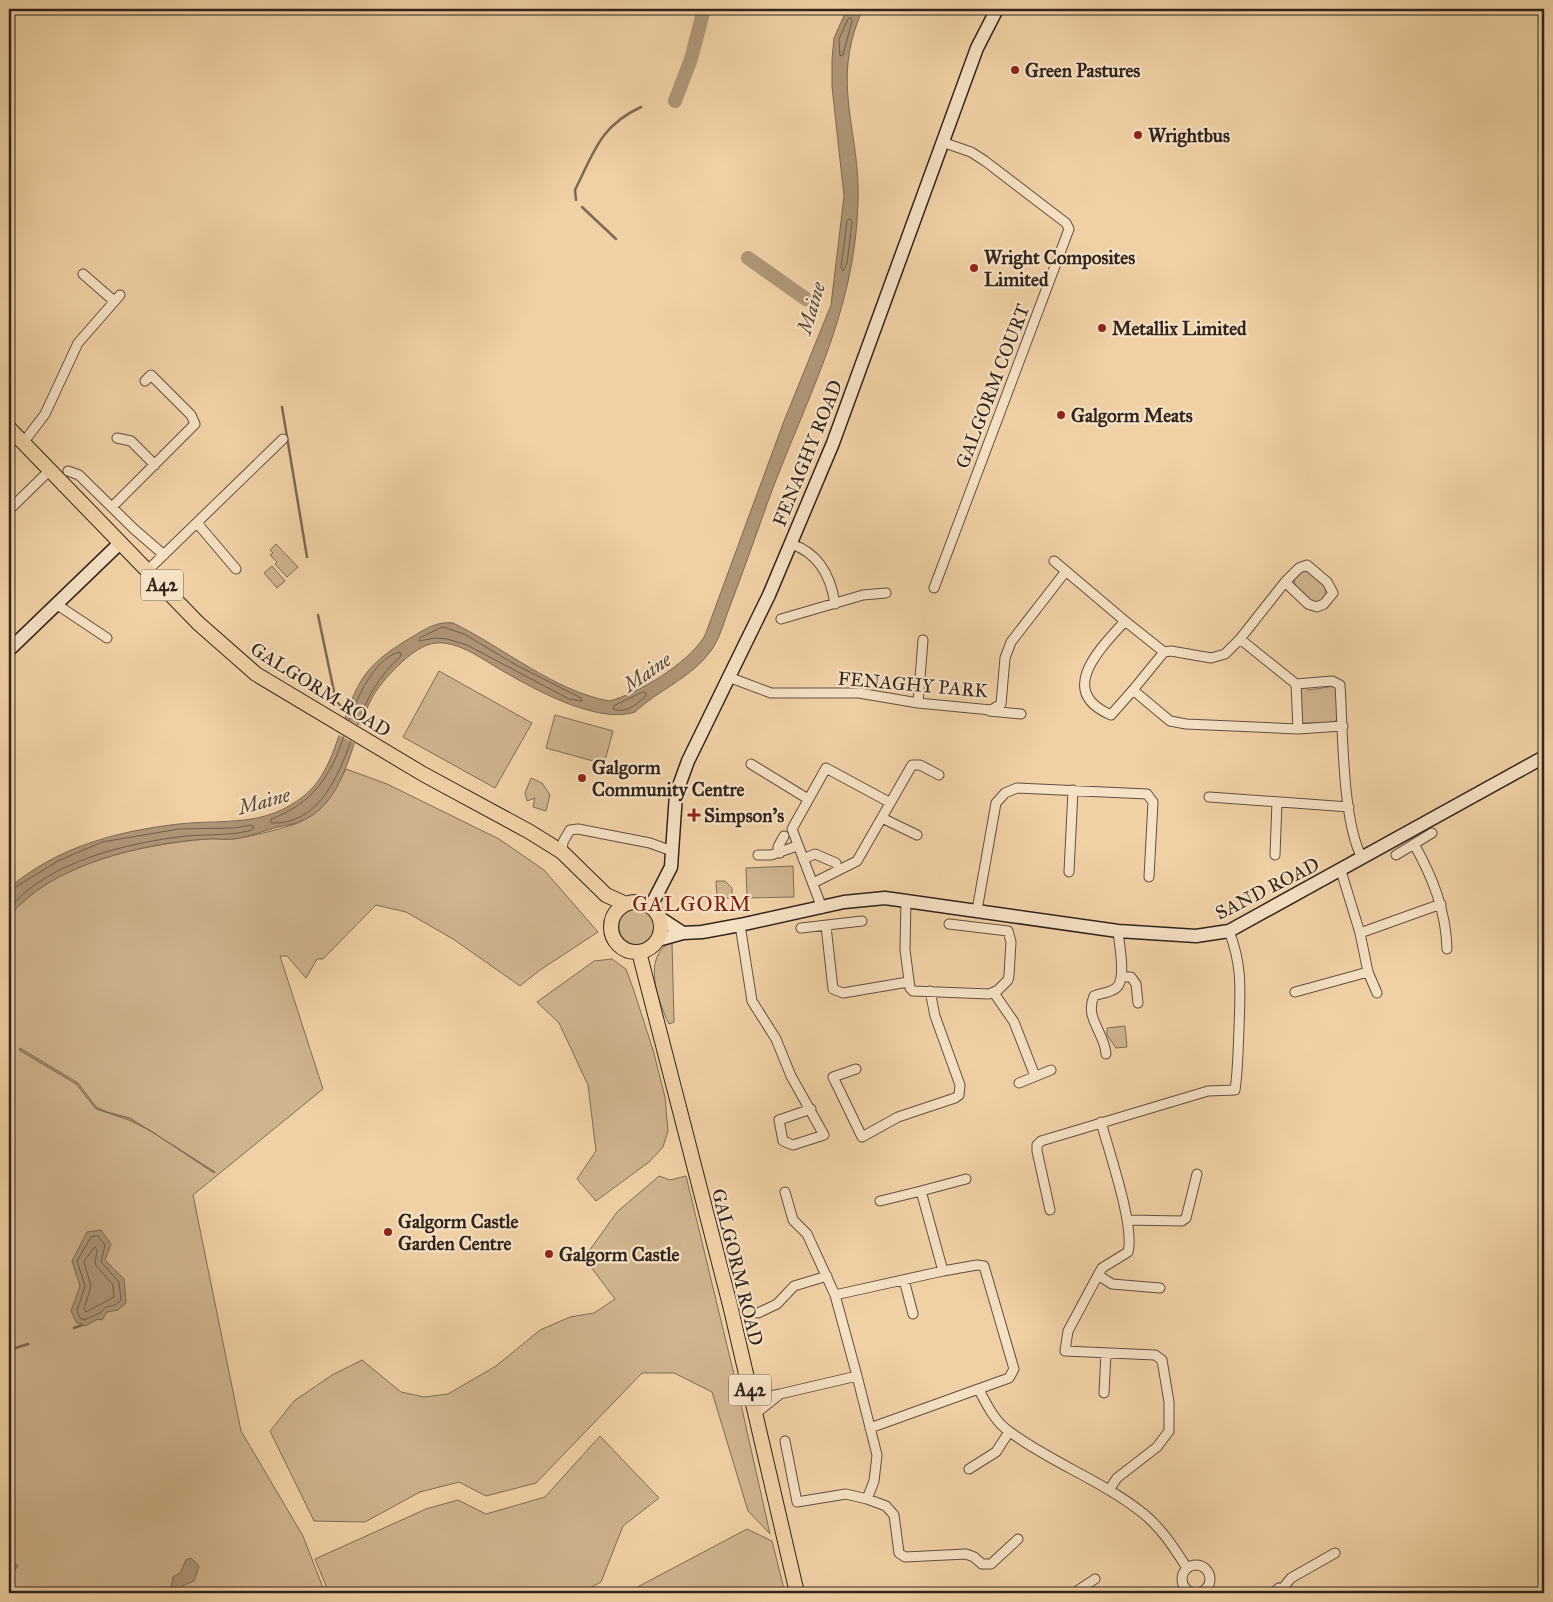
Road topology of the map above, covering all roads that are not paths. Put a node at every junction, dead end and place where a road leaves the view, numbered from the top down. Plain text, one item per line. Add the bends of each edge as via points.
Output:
1 (997, 9) edge
2 (942, 142) junction
3 (83, 274) dead end
4 (145, 381) dead end
5 (9, 428) edge
6 (117, 438) dead end
7 (283, 439) dead end
8 (23, 443) junction
9 (155, 465) junction
10 (50, 470) junction
11 (68, 471) dead end
12 (112, 507) junction
13 (9, 510) edge
14 (197, 523) junction
15 (120, 543) junction
16 (791, 544) junction
17 (164, 555) junction
18 (1054, 561) dead end
19 (236, 569) dead end
20 (148, 570) junction
21 (1066, 571) junction
22 (1285, 582) junction
23 (934, 588) dead end
24 (886, 593) dead end
25 (56, 604) junction
26 (835, 604) junction
27 (781, 619) dead end
28 (1125, 621) junction
29 (107, 638) dead end
30 (1240, 639) junction
31 (923, 640) dead end
32 (9, 650) edge
33 (1164, 652) junction
34 (731, 678) junction
35 (1298, 684) junction
36 (1133, 690) junction
37 (918, 702) junction
38 (980, 710) junction
39 (1021, 714) dead end
40 (1343, 726) junction
41 (1298, 729) junction
42 (1544, 757) edge
43 (751, 764) dead end
44 (939, 775) dead end
45 (1073, 790) junction
46 (1209, 797) dead end
47 (808, 799) junction
48 (889, 802) junction
49 (1277, 802) junction
50 (1349, 807) junction
51 (882, 818) junction
52 (1432, 833) dead end
53 (917, 835) dead end
54 (784, 836) dead end
55 (1414, 844) junction
56 (797, 846) junction
57 (672, 851) junction
58 (562, 852) junction
59 (780, 853) junction
60 (758, 855) dead end
61 (1274, 855) dead end
62 (1396, 855) dead end
63 (803, 858) junction
64 (1362, 858) junction
65 (836, 863) dead end
66 (1341, 871) junction
67 (1069, 872) dead end
68 (1148, 877) dead end
69 (813, 882) junction
70 (606, 895) junction
71 (906, 900) junction
72 (626, 904) junction
73 (1440, 904) junction
74 (651, 906) junction
75 (822, 908) junction
76 (977, 910) junction
77 (660, 918) junction
78 (862, 921) dead end
79 (611, 922) junction
80 (949, 924) dead end
81 (740, 925) junction
82 (826, 926) junction
83 (801, 928) dead end
84 (1118, 931) junction
85 (1228, 931) junction
86 (683, 933) junction
87 (1360, 933) junction
88 (658, 940) junction
89 (1447, 949) dead end
90 (640, 952) junction
91 (1368, 972) junction
92 (1122, 977) junction
93 (908, 982) junction
94 (930, 991) junction
95 (1294, 992) dead end
96 (994, 993) junction
97 (1377, 993) dead end
98 (1138, 1004) dead end
99 (1106, 1054) dead end
100 (856, 1069) dead end
101 (1051, 1070) dead end
102 (1035, 1076) junction
103 (1019, 1083) dead end
104 (811, 1109) junction
105 (1101, 1122) junction
106 (1197, 1174) dead end
107 (966, 1179) dead end
108 (921, 1191) junction
109 (785, 1192) dead end
110 (880, 1201) dead end
111 (1050, 1210) dead end
112 (1126, 1220) junction
113 (943, 1271) junction
114 (1098, 1275) junction
115 (827, 1276) junction
116 (904, 1280) junction
117 (1160, 1288) dead end
118 (835, 1295) junction
119 (758, 1313) dead end
120 (913, 1314) dead end
121 (1106, 1353) junction
122 (857, 1376) junction
123 (978, 1390) junction
124 (1104, 1393) dead end
125 (754, 1394) junction
126 (780, 1394) junction
127 (755, 1414) junction
128 (870, 1428) junction
129 (1009, 1432) junction
130 (785, 1441) dead end
131 (969, 1469) dead end
132 (1109, 1490) junction
133 (867, 1498) junction
134 (1018, 1539) dead end
135 (1335, 1553) dead end
136 (1187, 1568) junction
137 (1095, 1579) dead end
138 (1210, 1591) edge
139 (1284, 1591) edge
140 (1186, 1592) edge
141 (797, 1593) edge
142 (1074, 1593) edge
143 (1273, 1593) edge

1 - 2 street, FENAGHY ROAD via 977,48
2 - 16 street, FENAGHY ROAD via 833,443
2 - 23 street, GALGORM COURT via 971,152 1066,222 1069,229
3 - 8 street via 117,298 78,344 45,414
4 - 9 street via 151,375 196,423
5 - 8 main road, GALGORM ROAD / A42
6 - 9 street via 131,441
7 - 14 street
8 - 10 main road, GALGORM ROAD / A42
9 - 12 street
10 - 13 street
10 - 15 main road, GALGORM ROAD / A42
11 - 12 street via 79,475
12 - 17 street
14 - 17 street
14 - 19 street
15 - 20 main road, GALGORM ROAD / A42
15 - 25 street
16 - 26 street via 821,563 832,586
16 - 34 street, FENAGHY ROAD
17 - 20 street
18 - 21 street
20 - 58 main road, GALGORM ROAD / A42 via 227,651 256,674
21 - 28 street
21 - 38 street, FENAGHY PARK via 1011,642 1005,658 1001,704 991,710
22 - 22 street via 1299,568 1307,565 1327,582 1333,593 1317,607 1308,604
22 - 30 street
24 - 26 street via 863,595
25 - 29 street
25 - 32 street
26 - 27 street
28 - 33 street
28 - 36 street via 1089,663 1084,684 1092,701 1111,715
30 - 33 street via 1225,654 1211,658
30 - 35 street
31 - 37 street
33 - 36 street
34 - 37 street, FENAGHY PARK via 771,693 859,693
34 - 57 street, FENAGHY ROAD via 688,761 676,794
35 - 40 street via 1332,681 1340,685
35 - 41 street
36 - 41 street via 1170,721
37 - 38 street, FENAGHY PARK
38 - 39 street
40 - 41 street
40 - 50 street
42 - 64 street, SAND ROAD
43 - 47 street
44 - 48 street via 920,765 912,765
45 - 67 street
45 - 68 street via 1147,794 1150,797
45 - 76 street via 1018,788 1005,793 996,803
46 - 49 street
47 - 48 street via 826,768
47 - 56 street via 792,829
48 - 51 street
49 - 50 street
49 - 61 street
50 - 64 street via 1356,846
51 - 53 street
51 - 69 street via 857,862
52 - 55 street
54 - 59 street via 778,847
55 - 62 street
55 - 73 street via 1430,873
56 - 59 street
56 - 63 street
57 - 58 street via 650,843 578,829 570,830
57 - 74 street, FENAGHY ROAD via 671,867
58 - 70 main road, GALGORM ROAD / A42
59 - 60 street
63 - 65 street via 815,854
63 - 69 street
64 - 66 street, SAND ROAD
66 - 85 street, SAND ROAD
66 - 87 street
69 - 75 street
70 - 72 main road, GALGORM ROAD / A42
70 - 79 main road
71 - 75 street, SAND ROAD via 885,898
71 - 76 street, SAND ROAD
71 - 93 street
72 - 74 main road, A42 via 637,902
72 - 79 main road via 618,909
73 - 87 street
73 - 89 street
74 - 77 main road
75 - 81 street, SAND ROAD
76 - 84 street, SAND ROAD
77 - 86 street
77 - 88 main road
78 - 82 street
79 - 90 main road via 613,937 618,944 631,952
80 - 96 street via 1004,929 1010,934 1008,980
81 - 86 street, SAND ROAD
81 - 104 street via 752,1001 776,1039 791,1076
82 - 83 street
82 - 93 street via 833,988 843,993
84 - 85 street, SAND ROAD via 1196,936
84 - 92 street
85 - 105 street via 1237,951 1241,977 1235,1090 1208,1091
86 - 88 street, SAND ROAD
87 - 91 street
88 - 90 main road
90 - 125 main road, GALGORM ROAD / A42
91 - 95 street
91 - 97 street
92 - 98 street via 1131,977 1135,981
92 - 99 street via 1119,986 1094,996 1090,1004 1093,1023 1104,1042
93 - 94 street via 914,991
94 - 96 street
94 - 100 street via 935,1016 960,1085 959,1095 898,1117 862,1136 833,1077
96 - 102 street via 1014,1022
101 - 102 street
102 - 103 street
104 - 104 street via 779,1120 783,1141 793,1145 824,1135
105 - 111 street via 1037,1145
105 - 112 street
106 - 112 street via 1186,1218 1182,1221
107 - 108 street
108 - 110 street
108 - 113 street
109 - 115 street via 793,1220 807,1234
112 - 114 street via 1128,1252 1102,1268
113 - 116 street
113 - 123 street via 977,1264 984,1266 1014,1369 1009,1378
114 - 117 street via 1112,1284
114 - 121 street via 1068,1331 1065,1351
115 - 118 street
115 - 119 street via 794,1286 777,1304
116 - 118 street
116 - 120 street
118 - 122 street
121 - 124 street
121 - 132 street via 1156,1355 1162,1360 1169,1402 1169,1430 1163,1441 1117,1478
122 - 126 street
122 - 128 street
123 - 128 street
123 - 129 street via 990,1412
125 - 126 street
125 - 127 main road, GALGORM ROAD / A42
126 - 127 street
127 - 141 main road, GALGORM ROAD / A42
128 - 133 street via 878,1456
129 - 131 street via 996,1452
129 - 132 street
130 - 133 street via 797,1502 846,1494
132 - 136 street via 1144,1514 1170,1539
133 - 134 street via 886,1506 894,1515 899,1553 905,1557 966,1554 982,1564 991,1564
135 - 139 street via 1291,1578
136 - 138 street via 1195,1565 1204,1568 1209,1575
136 - 140 street via 1182,1579
137 - 142 street
138 - 140 street
139 - 143 street via 1277,1588

